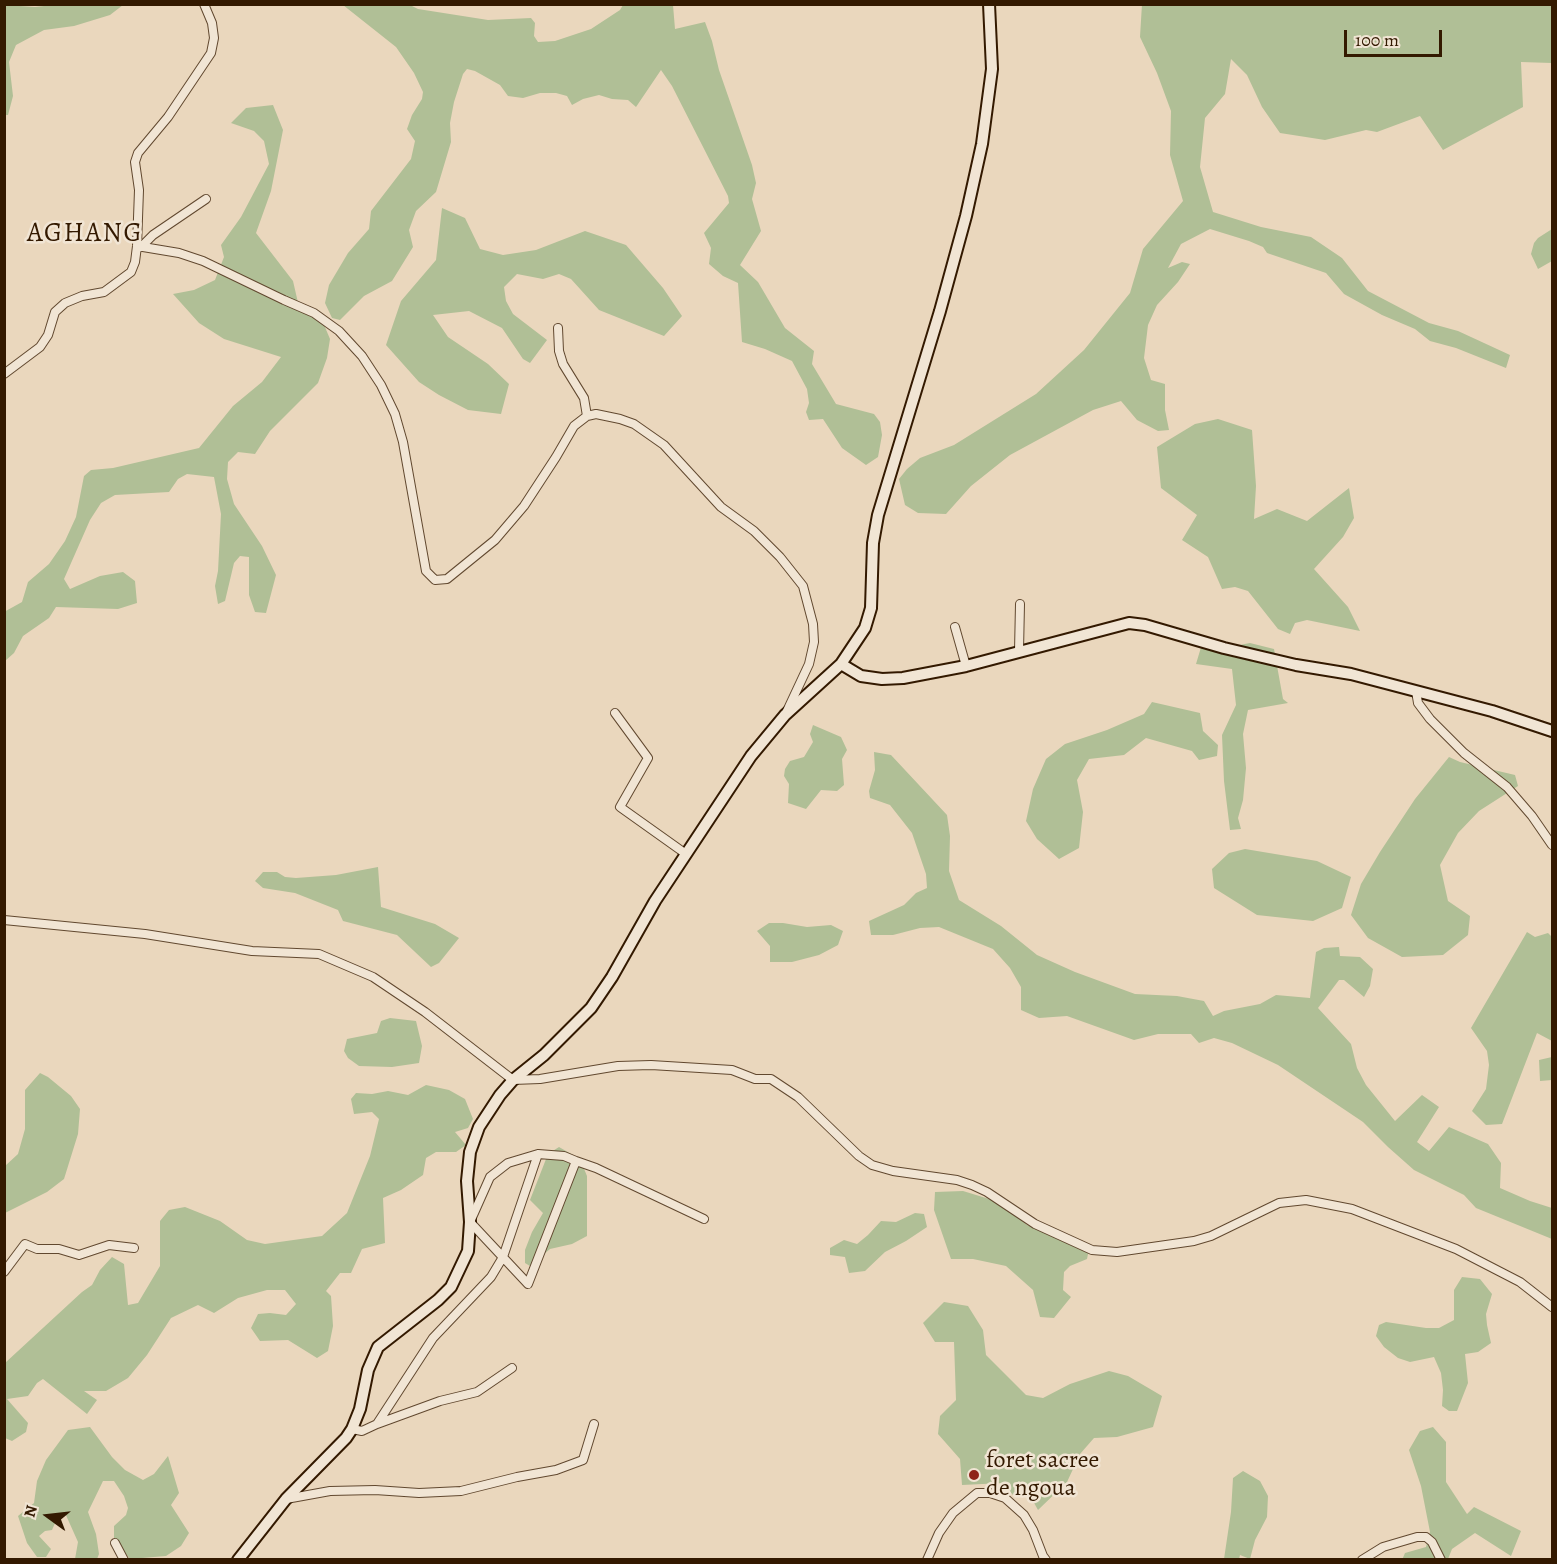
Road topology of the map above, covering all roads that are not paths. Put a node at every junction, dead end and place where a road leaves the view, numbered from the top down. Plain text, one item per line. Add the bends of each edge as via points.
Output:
1 (204, 4) edge
2 (989, 4) edge
3 (206, 199) dead end
4 (139, 246) junction
5 (558, 328) dead end
6 (4, 374) edge
7 (587, 416) junction
8 (1020, 604) dead end
9 (954, 627) dead end
10 (1019, 651) junction
11 (841, 664) junction
12 (966, 666) junction
13 (1416, 691) junction
14 (615, 713) dead end
15 (785, 715) junction
16 (1552, 730) edge
17 (1552, 845) edge
18 (686, 854) junction
19 (4, 920) edge
20 (513, 1080) junction
21 (538, 1154) junction
22 (576, 1161) junction
23 (704, 1219) dead end
24 (470, 1222) junction
25 (134, 1248) dead end
26 (503, 1257) junction
27 (4, 1272) edge
28 (1552, 1307) edge
29 (513, 1368) dead end
30 (377, 1424) junction
31 (594, 1424) dead end
32 (352, 1429) junction
33 (286, 1499) junction
34 (116, 1543) dead end
35 (124, 1560) edge
36 (238, 1560) edge
37 (927, 1560) edge
38 (1046, 1560) edge
39 (1362, 1560) edge
40 (1441, 1560) edge

1 - 4 street via 212,23 211,53 135,162
2 - 11 main road via 992,69 968,205 876,522 872,608 865,628
3 - 4 street
4 - 6 street via 131,272 104,292 65,303 55,312 40,347
4 - 7 street via 203,261 314,312 362,356 395,414 426,571 435,580 447,579 495,540 524,506 574,426
5 - 7 street via 563,364 584,398
7 - 15 street via 596,414 634,424 664,445 721,507 754,531 780,557 803,586 814,642 809,664
8 - 10 street
9 - 12 street
10 - 12 main road
10 - 13 main road via 1129,623
11 - 12 main road via 861,676 882,679
11 - 15 main road
13 - 16 main road
13 - 17 street via 1418,703 1430,719 1507,787
14 - 18 street via 648,758 620,807
15 - 18 main road via 735,778
18 - 20 main road via 591,1008
19 - 20 street via 145,934 252,951 319,954 373,978 425,1012
20 - 24 main road via 479,1127 471,1152 467,1181
20 - 28 street via 651,1065 732,1071 755,1079 771,1079 798,1096 872,1165 972,1185 1035,1224 1092,1250 1117,1252 1194,1241 1279,1203 1306,1200 1352,1209 1456,1249 1520,1282
21 - 22 street
21 - 24 street via 508,1163 490,1177
21 - 26 street
22 - 23 street
22 - 26 street via 528,1284
24 - 26 street
24 - 32 main road via 468,1251 451,1287 378,1347
25 - 27 street via 109,1245 79,1255 26,1244
26 - 30 street via 491,1277 432,1338
29 - 30 street via 477,1392
30 - 32 street via 362,1431
31 - 33 street via 583,1460 556,1470 461,1491 330,1491
32 - 33 main road
33 - 36 main road
34 - 35 street
37 - 38 street via 953,1513 977,1493 1005,1498 1024,1515
39 - 40 street via 1383,1547 1417,1537 1432,1542

